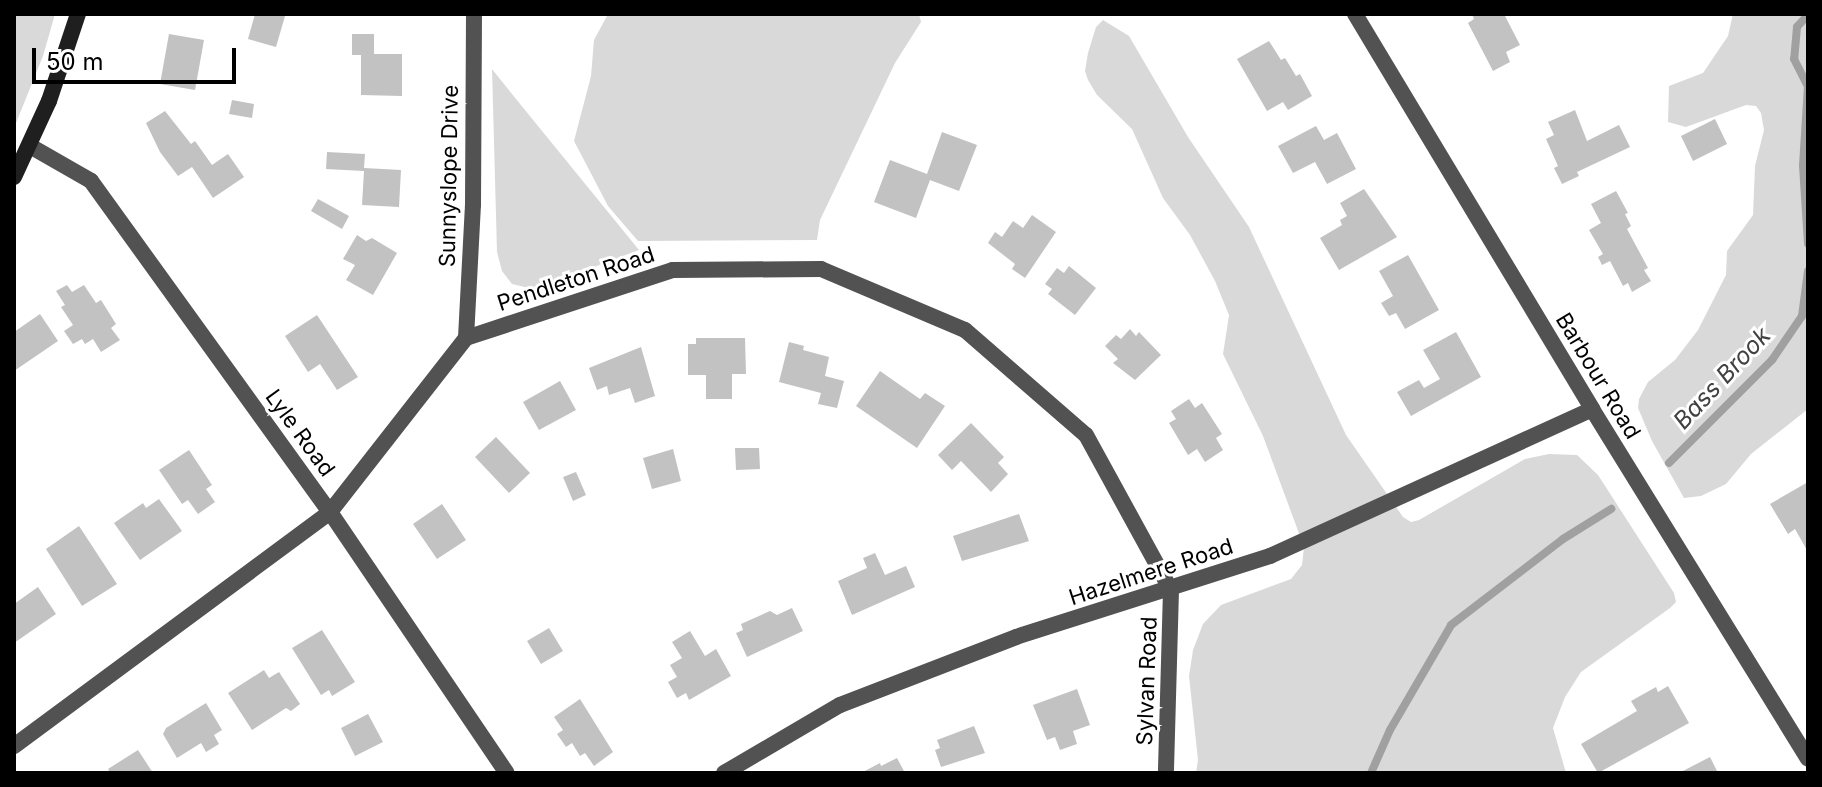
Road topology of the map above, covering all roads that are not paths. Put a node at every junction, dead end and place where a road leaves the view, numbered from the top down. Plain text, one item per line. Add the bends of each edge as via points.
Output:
1 (78, 14) edge
2 (474, 14) edge
3 (1355, 14) edge
4 (30, 146) junction
5 (14, 177) edge
6 (466, 338) junction
7 (1592, 409) junction
8 (330, 512) junction
9 (1171, 590) junction
10 (14, 746) edge
11 (1808, 759) edge
12 (507, 773) edge
13 (724, 773) edge
14 (1166, 773) edge

1 - 4 main road
2 - 6 street, Sunnyslope Drive
3 - 7 street, Barbour Road
4 - 5 main road
4 - 8 street, Lyle Road via 91,181
6 - 8 street
6 - 9 street, Pendleton Road via 673,270 821,269 965,330 1086,435
7 - 9 street, Hazelmere Road via 1270,556
7 - 11 street, Barbour Road
8 - 10 street
8 - 12 street, Lyle Road
9 - 13 street, Hazelmere Road via 1016,637 840,705
9 - 14 street, Sylvan Road

